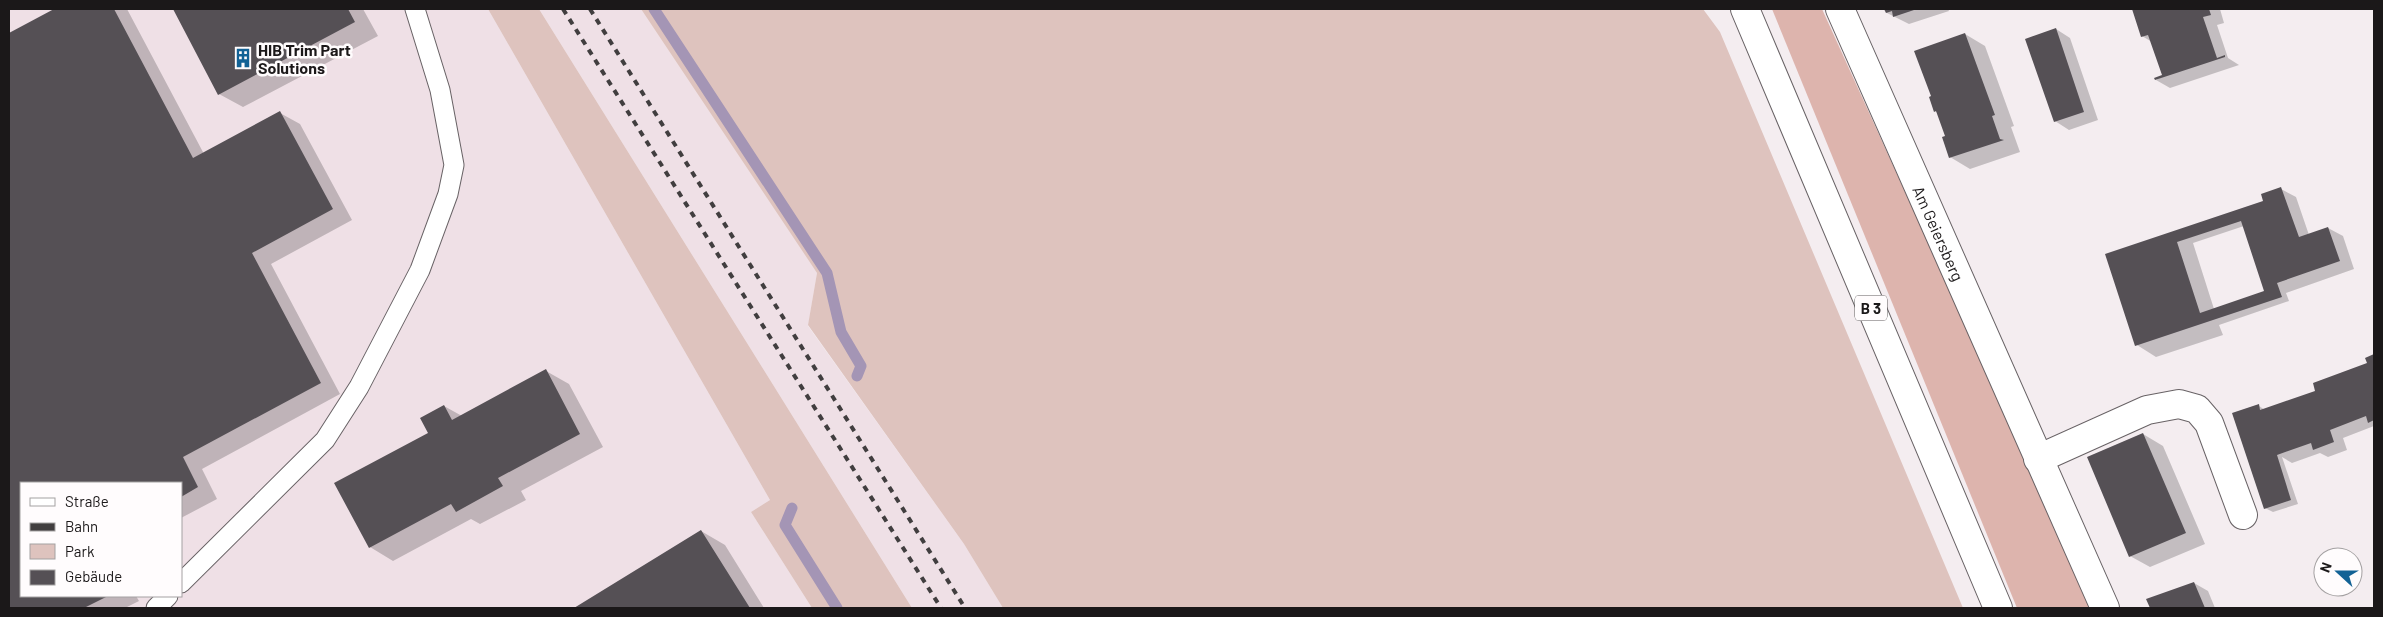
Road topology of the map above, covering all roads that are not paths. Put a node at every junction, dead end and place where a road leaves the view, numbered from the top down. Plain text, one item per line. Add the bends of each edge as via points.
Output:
1 (415, 9) edge
2 (1745, 9) edge
3 (1840, 9) edge
4 (2038, 459) junction
5 (2243, 515) dead end
6 (182, 582) edge
7 (167, 597) edge
8 (156, 608) edge
9 (1998, 608) edge
10 (2105, 608) edge

1 - 6 lane via 440,90 454,165 448,194 420,270 359,387 325,440
2 - 9 street, B 3
3 - 4 street, Am Geiersberg
4 - 5 street via 2147,410 2179,404 2197,409 2209,423
4 - 10 street, Am Geiersberg
7 - 8 lane

